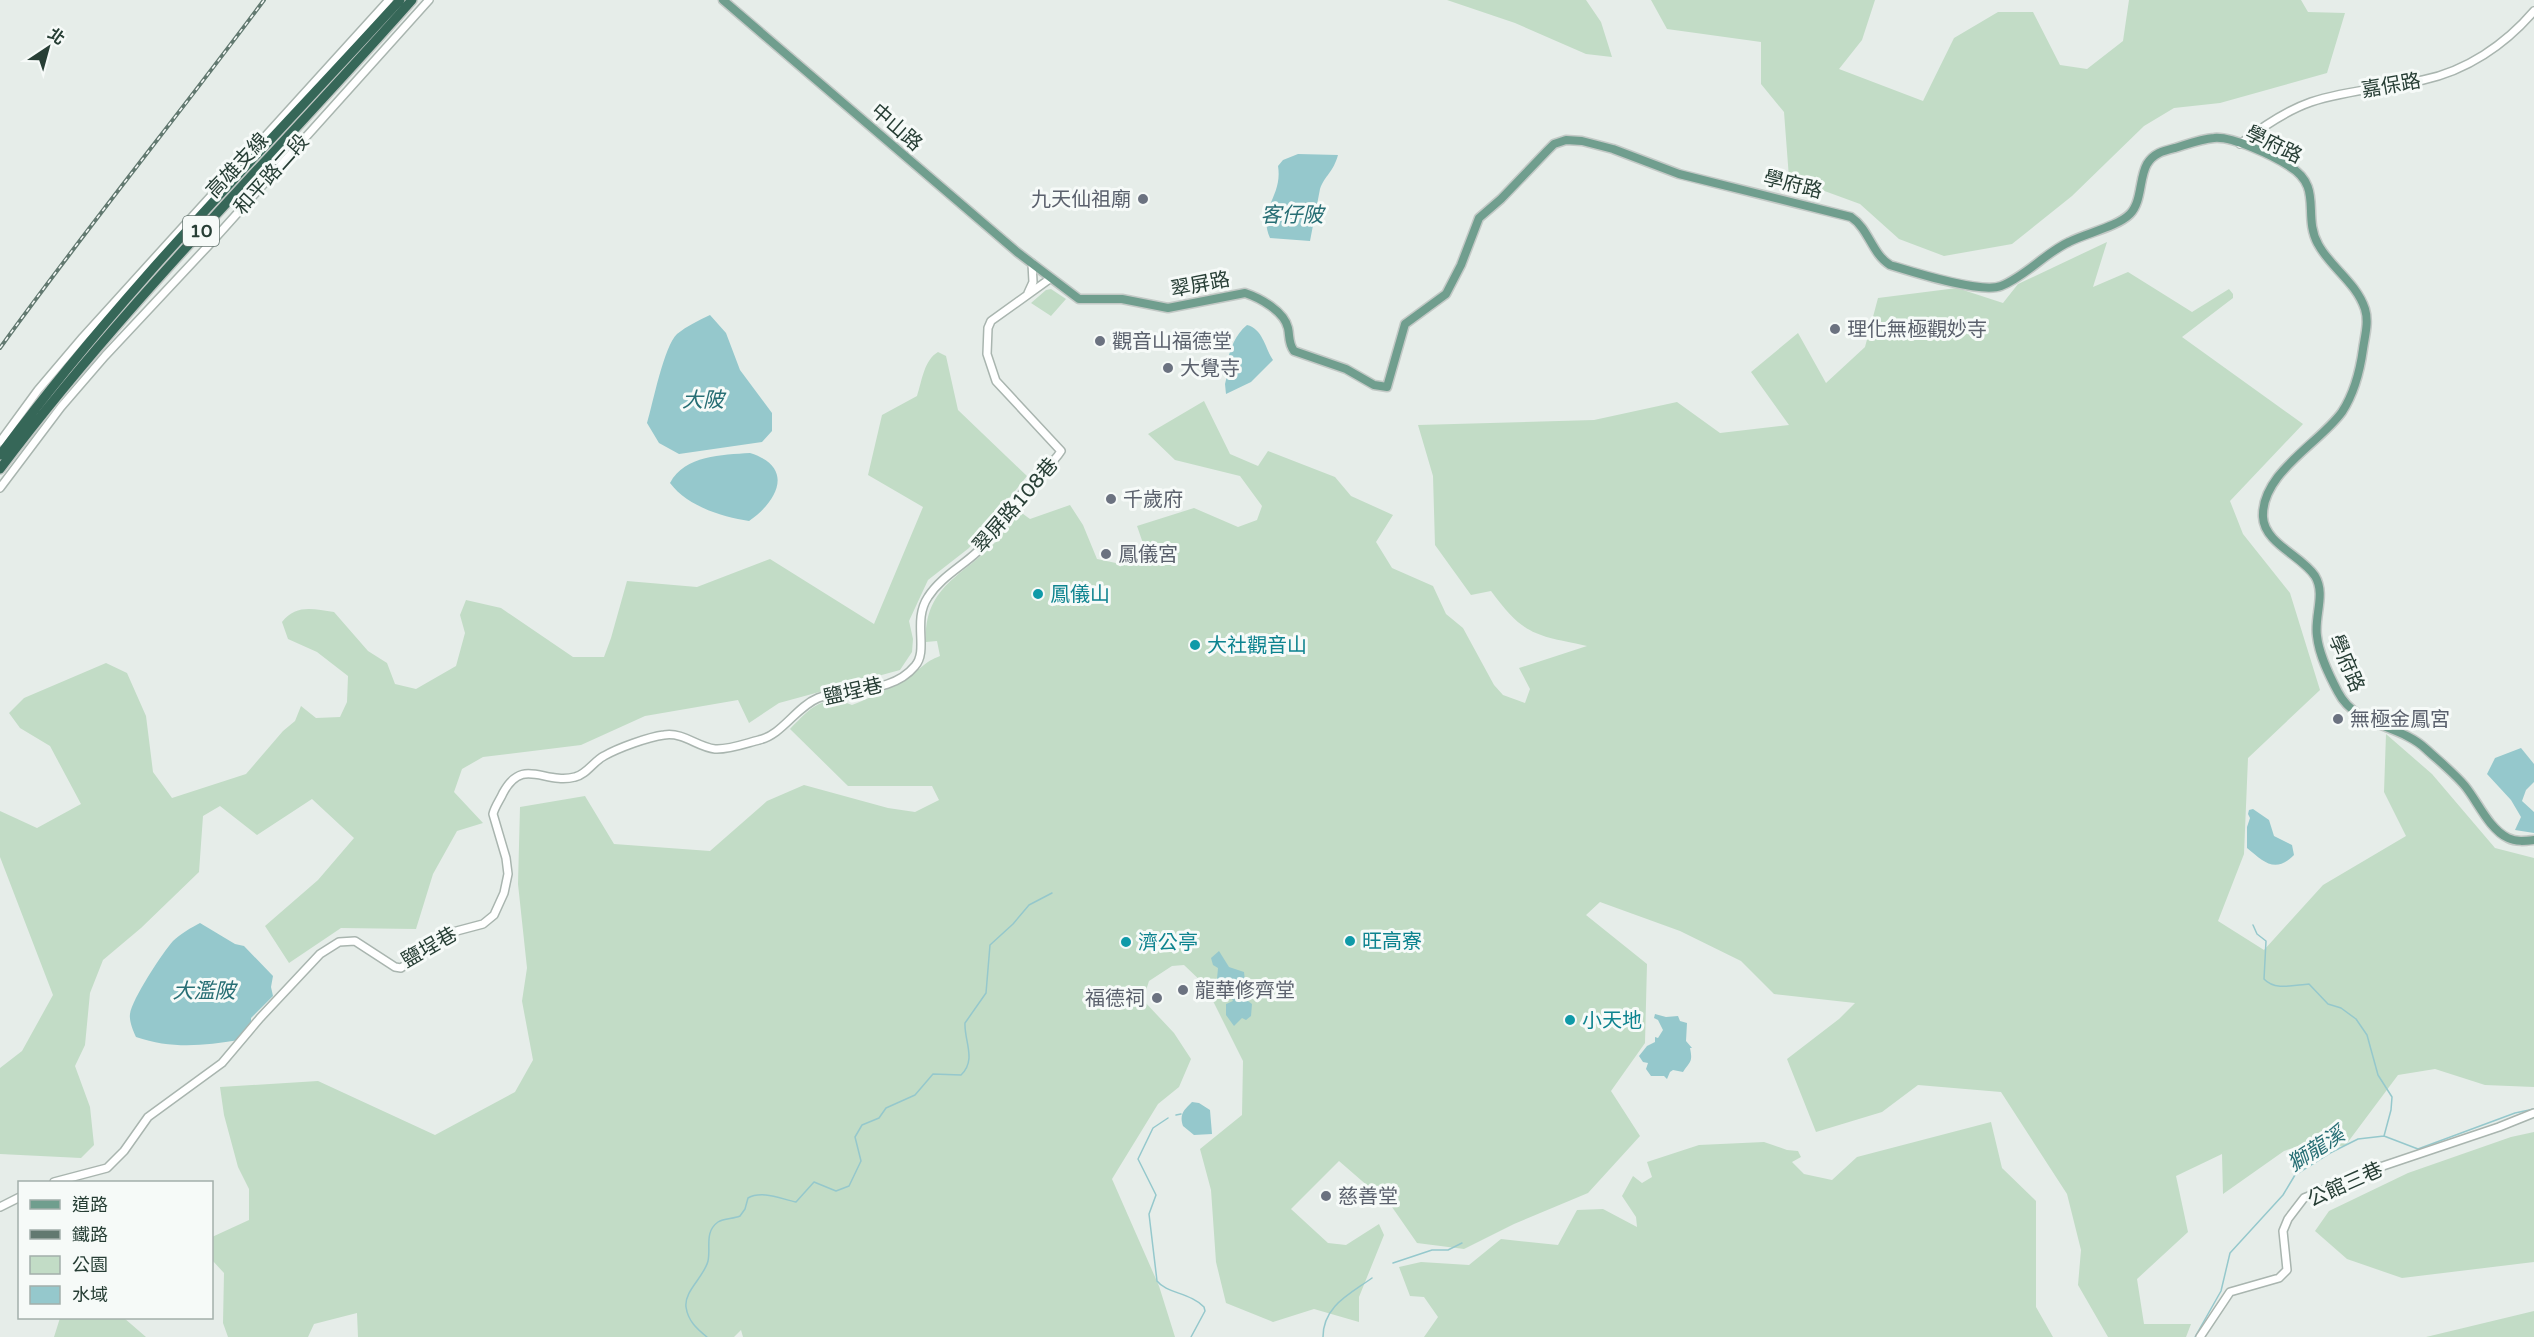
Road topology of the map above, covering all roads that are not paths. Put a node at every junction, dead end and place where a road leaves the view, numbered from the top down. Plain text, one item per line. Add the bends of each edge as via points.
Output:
1 (389, 0) edge
2 (400, 0) edge
3 (412, 0) edge
4 (429, 0) edge
5 (723, 0) edge
6 (2534, 11) edge
7 (2240, 144) junction
8 (1032, 263) junction
9 (1051, 278) junction
10 (1027, 295) junction
11 (1294, 351) joint
12 (0, 442) edge
13 (0, 455) edge
14 (0, 469) edge
15 (0, 488) edge
16 (919, 627) joint
17 (2534, 840) edge
18 (2534, 1113) edge
19 (58, 1181) edge
20 (18, 1198) edge
21 (0, 1207) edge
22 (2200, 1337) edge

1 - 12 street, 和平路二段 via 83,337
2 - 13 highway, 高雄支線 / 10 via 115,313 39,402
3 - 14 highway, 高雄支線 / 10 via 83,364
4 - 15 street, 和平路二段 via 105,356
5 - 8 main road, 中山路
6 - 7 street, 嘉保路 via 2505,40 2460,68 2422,80 2309,103 2268,123
7 - 11 main road, 學府路 via 2212,138 2159,152 2145,167 2129,215 2068,242 2005,284 1985,289 1890,265 1851,217 1679,174 1613,149 1566,140 1554,144 1479,218 1446,294 1406,324 1387,387
7 - 17 main road, 學府路 via 2287,164 2306,181 2316,240 2354,288 2367,320 2359,375 2346,406 2278,476 2264,505 2265,526 2318,583 2318,644 2344,703 2368,720 2404,733 2423,745 2464,785 2505,837
8 - 9 main road, 中山路
8 - 10 street via 1033,282
9 - 10 street, 翠屏路108巷
9 - 11 main road, 翠屏路 via 1083,300 1122,299 1162,307 1245,292 1285,321
10 - 16 street, 翠屏路108巷 via 991,321 987,354 996,381 1061,451 1010,508 988,540 927,598 920,612
16 - 19 street, 鹽埕巷 via 920,659 914,668 879,687 817,699 801,707 763,739 718,749 683,736 663,735 604,756 574,778 528,773 516,776 493,813 508,874 501,900 487,923 449,933 401,968 355,941 332,945 312,962 222,1063 148,1117 107,1168
18 - 22 street, 公館三巷 via 2304,1198 2283,1231 2287,1270 2263,1284 2230,1292
20 - 21 street

